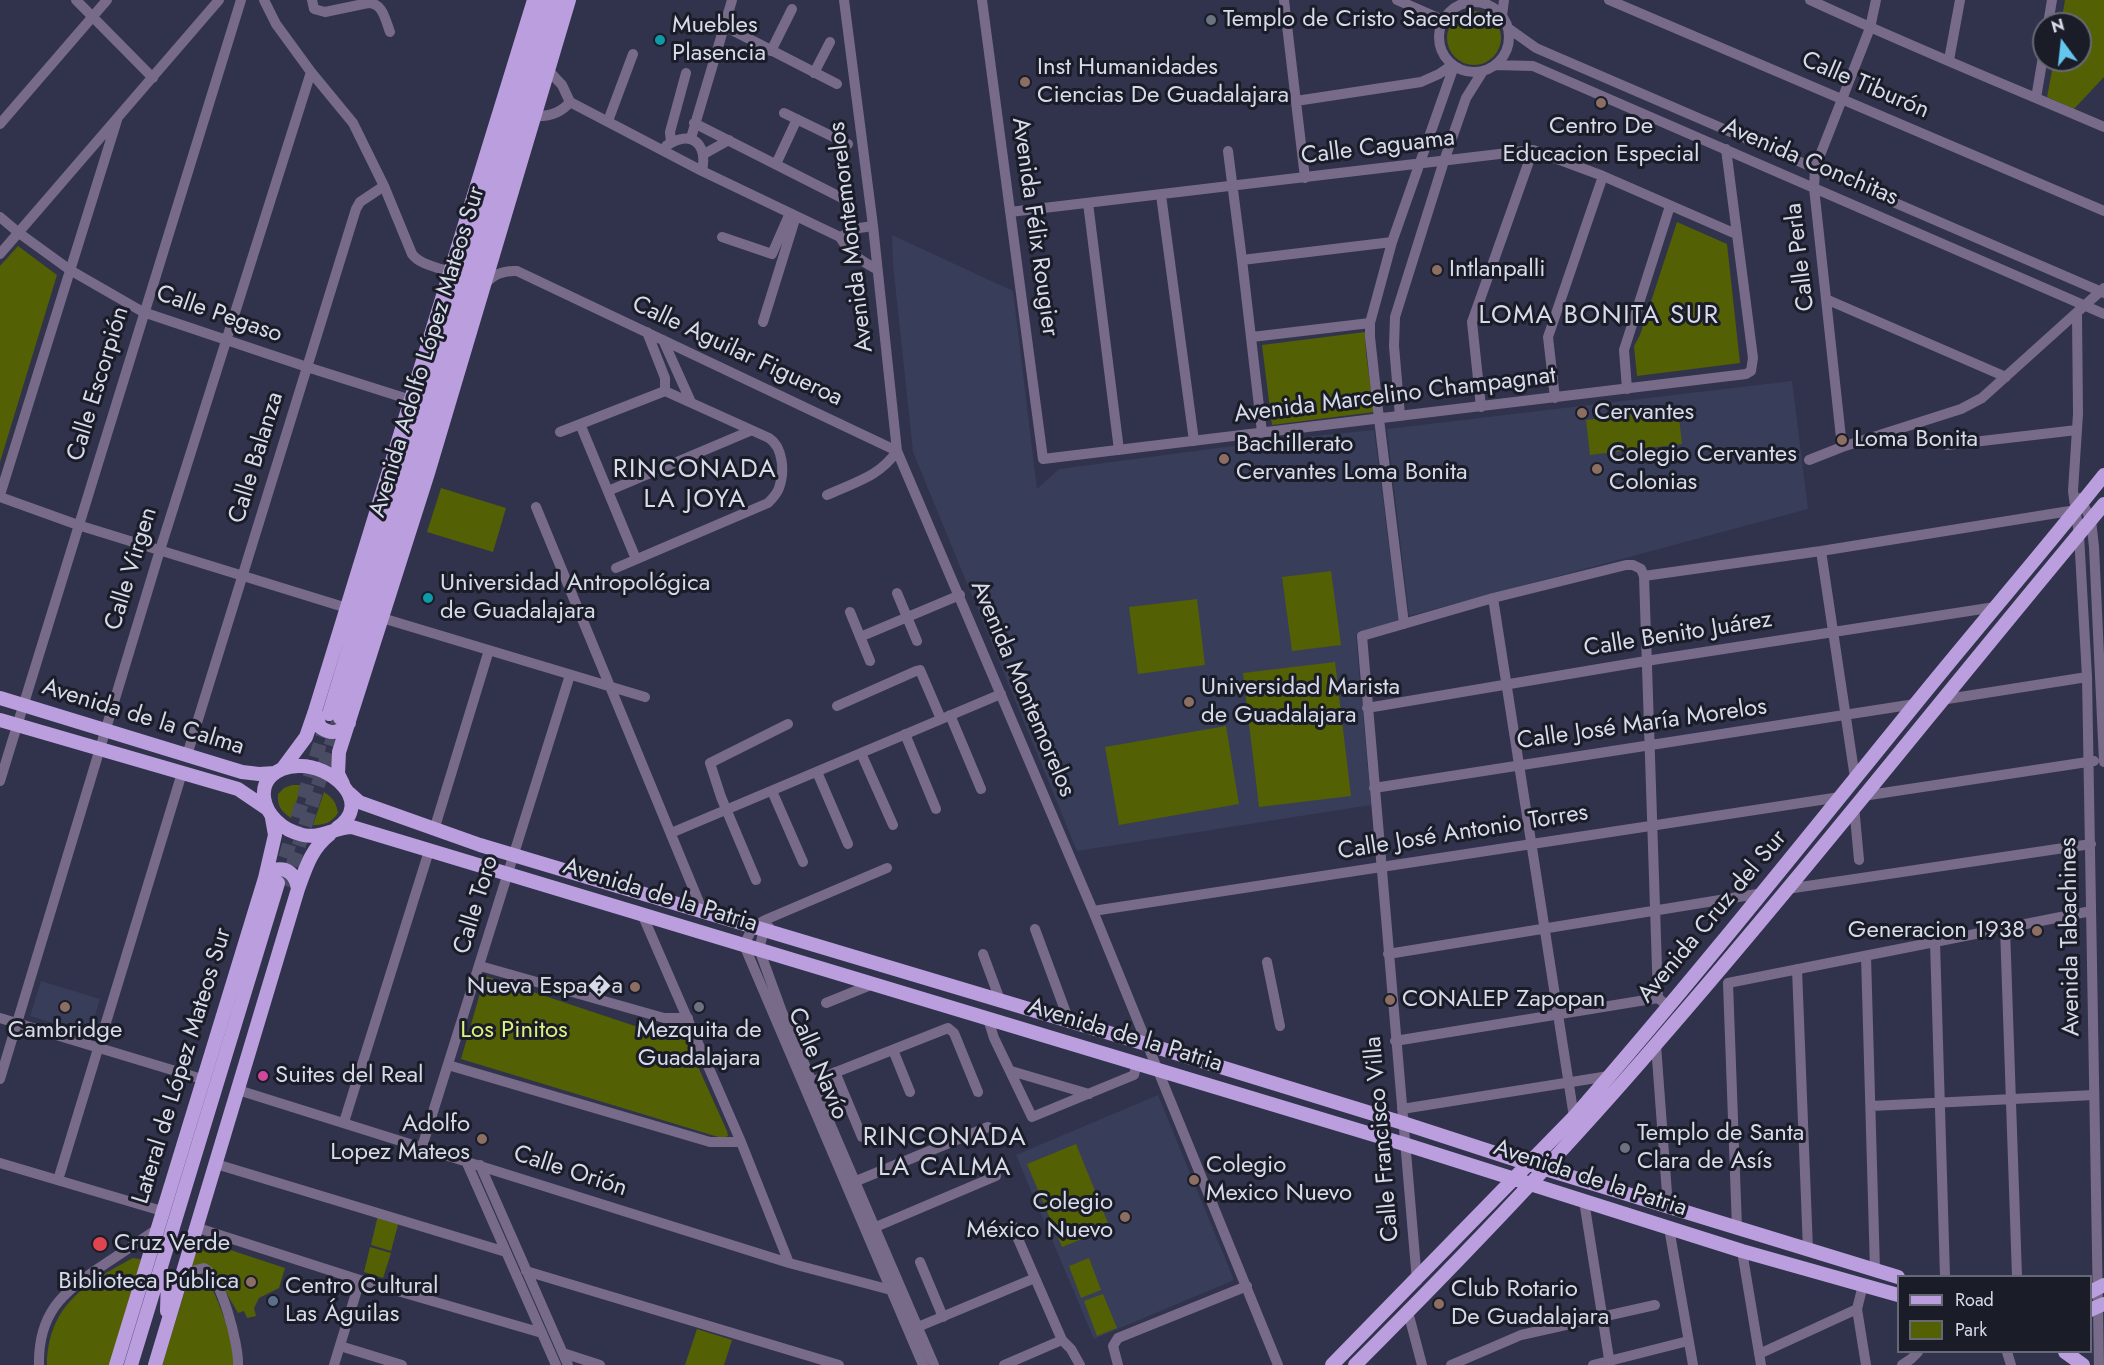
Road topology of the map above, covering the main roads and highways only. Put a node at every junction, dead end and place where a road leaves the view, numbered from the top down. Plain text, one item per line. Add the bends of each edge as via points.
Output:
1 (534, 0) edge
2 (546, 0) edge
3 (558, 0) edge
4 (563, 0) edge
5 (569, 0) edge
6 (560, 27) junction
7 (515, 101) junction
8 (491, 140) junction
9 (442, 425) junction
10 (392, 461) junction
11 (2104, 475) edge
12 (413, 477) junction
13 (2104, 504) edge
14 (385, 529) junction
15 (0, 698) edge
16 (333, 716) junction
17 (0, 720) edge
18 (126, 737) junction
19 (122, 755) junction
20 (279, 771) junction
21 (346, 789) junction
22 (268, 811) junction
23 (335, 830) junction
24 (480, 845) junction
25 (473, 864) junction
26 (282, 884) junction
27 (1528, 1164) junction
28 (1545, 1169) junction
29 (1515, 1178) junction
30 (1531, 1184) junction
31 (163, 1275) junction
32 (1897, 1276) edge
33 (1897, 1294) edge
34 (166, 1331) junction
35 (121, 1347) junction
36 (2066, 1353) edge
37 (116, 1365) edge
38 (131, 1365) edge
39 (141, 1365) edge
40 (155, 1365) edge
41 (1332, 1365) edge
42 (1355, 1365) edge
43 (2083, 1365) edge

1 - 8 main road
2 - 7 main road, Avenida Adolfo López Mateos Sur
3 - 12 main road, Avenida Adolfo López Mateos Sur
4 - 6 main road
5 - 6 main road
6 - 9 main road
7 - 8 main road
7 - 14 main road, Avenida Adolfo López Mateos Sur
8 - 10 main road
9 - 12 main road
9 - 16 main road via 382,618
10 - 14 main road
10 - 16 main road via 347,608
11 - 27 main road, Avenida Cruz del Sur via 1763,894 1664,1002 1574,1117
12 - 16 main road, Avenida Adolfo López Mateos Sur
13 - 28 main road, Avenida Cruz del Sur via 1714,977
14 - 16 main road, Avenida Adolfo López Mateos Sur
15 - 18 main road, Avenida de la Calma
16 - 20 main road via 306,737
16 - 21 main road via 338,774
17 - 19 main road, Avenida de la Calma
18 - 19 main road
18 - 20 main road, Avenida de la Calma via 242,772
19 - 22 main road, Avenida de la Calma via 238,789
20 - 21 main road via 307,766 322,770
20 - 22 main road via 267,781 264,794
21 - 23 main road via 351,811
21 - 24 main road, Avenida de la Patria via 359,802
22 - 23 main road via 279,825 306,836
22 - 26 main road, Lateral de López Mateos Sur
23 - 25 main road, Avenida de la Patria via 352,827
23 - 26 main road, Lateral de López Mateos Sur
24 - 25 main road via 483,856
24 - 27 main road, Avenida de la Patria via 1146,1044 1402,1116
25 - 29 main road, Avenida de la Patria
26 - 31 main road
26 - 34 main road, Lateral de López Mateos Sur via 238,1090
26 - 35 main road, Lateral de López Mateos Sur via 202,1079
27 - 28 main road, Avenida de la Patria
27 - 29 main road, Avenida Cruz del Sur
28 - 30 main road, Avenida Cruz del Sur
28 - 32 main road, Avenida de la Patria
29 - 30 main road, Avenida de la Patria
29 - 41 main road, Avenida Cruz del Sur
30 - 33 main road, Avenida de la Patria via 1742,1251
30 - 42 main road, Avenida Cruz del Sur
31 - 34 main road
31 - 35 main road
31 - 38 main road
31 - 39 main road
34 - 40 main road, Lateral de López Mateos Sur
35 - 37 main road, Lateral de López Mateos Sur
36 - 43 main road

